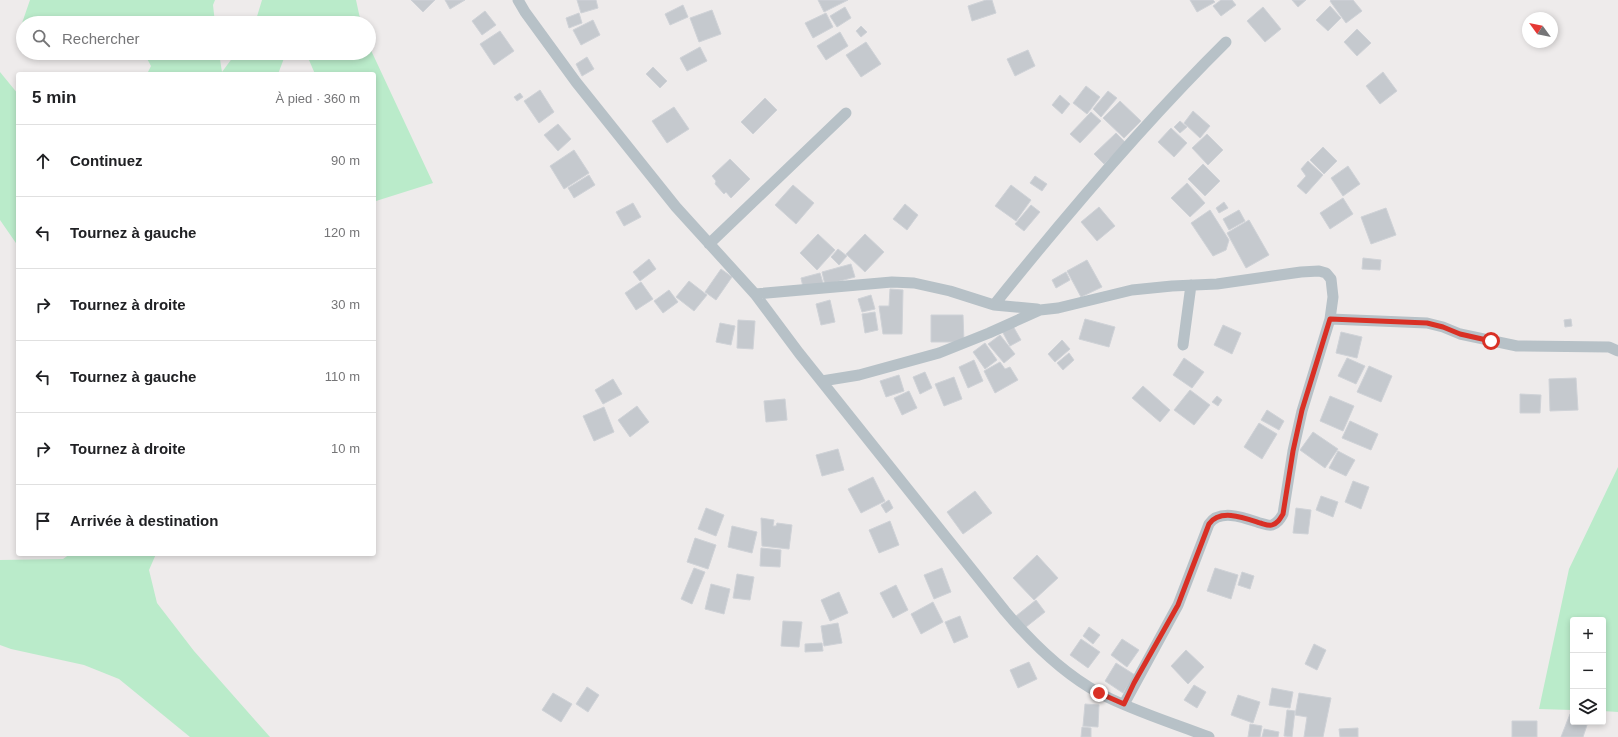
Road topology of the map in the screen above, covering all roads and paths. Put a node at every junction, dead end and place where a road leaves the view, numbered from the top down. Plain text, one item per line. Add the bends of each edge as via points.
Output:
1 (518, 0) edge
2 (1226, 42) dead end
3 (846, 113) dead end
4 (709, 244) junction
5 (1191, 285) junction
6 (755, 294) junction
7 (994, 305) junction
8 (1040, 310) junction
9 (1330, 319) junction
10 (1183, 345) dead end
11 (1618, 351) edge
12 (822, 381) junction
13 (1124, 704) junction
14 (1209, 737) edge

1 - 4 street via 576,82 676,207
2 - 7 street via 1190,77 1120,154
3 - 4 street
4 - 6 street
5 - 8 street via 1132,290
5 - 9 street via 1319,271 1326,273 1331,279 1333,296
5 - 10 street
6 - 7 street via 892,282 914,283
6 - 12 street
7 - 8 street
8 - 12 street via 989,334 939,353 859,375
9 - 11 street via 1427,323 1460,334 1516,346 1609,347
9 - 13 street via 1302,410 1283,514 1278,522 1271,525 1234,516 1219,515 1213,518 1178,605
12 - 13 street via 1029,639 1077,680
13 - 14 street

